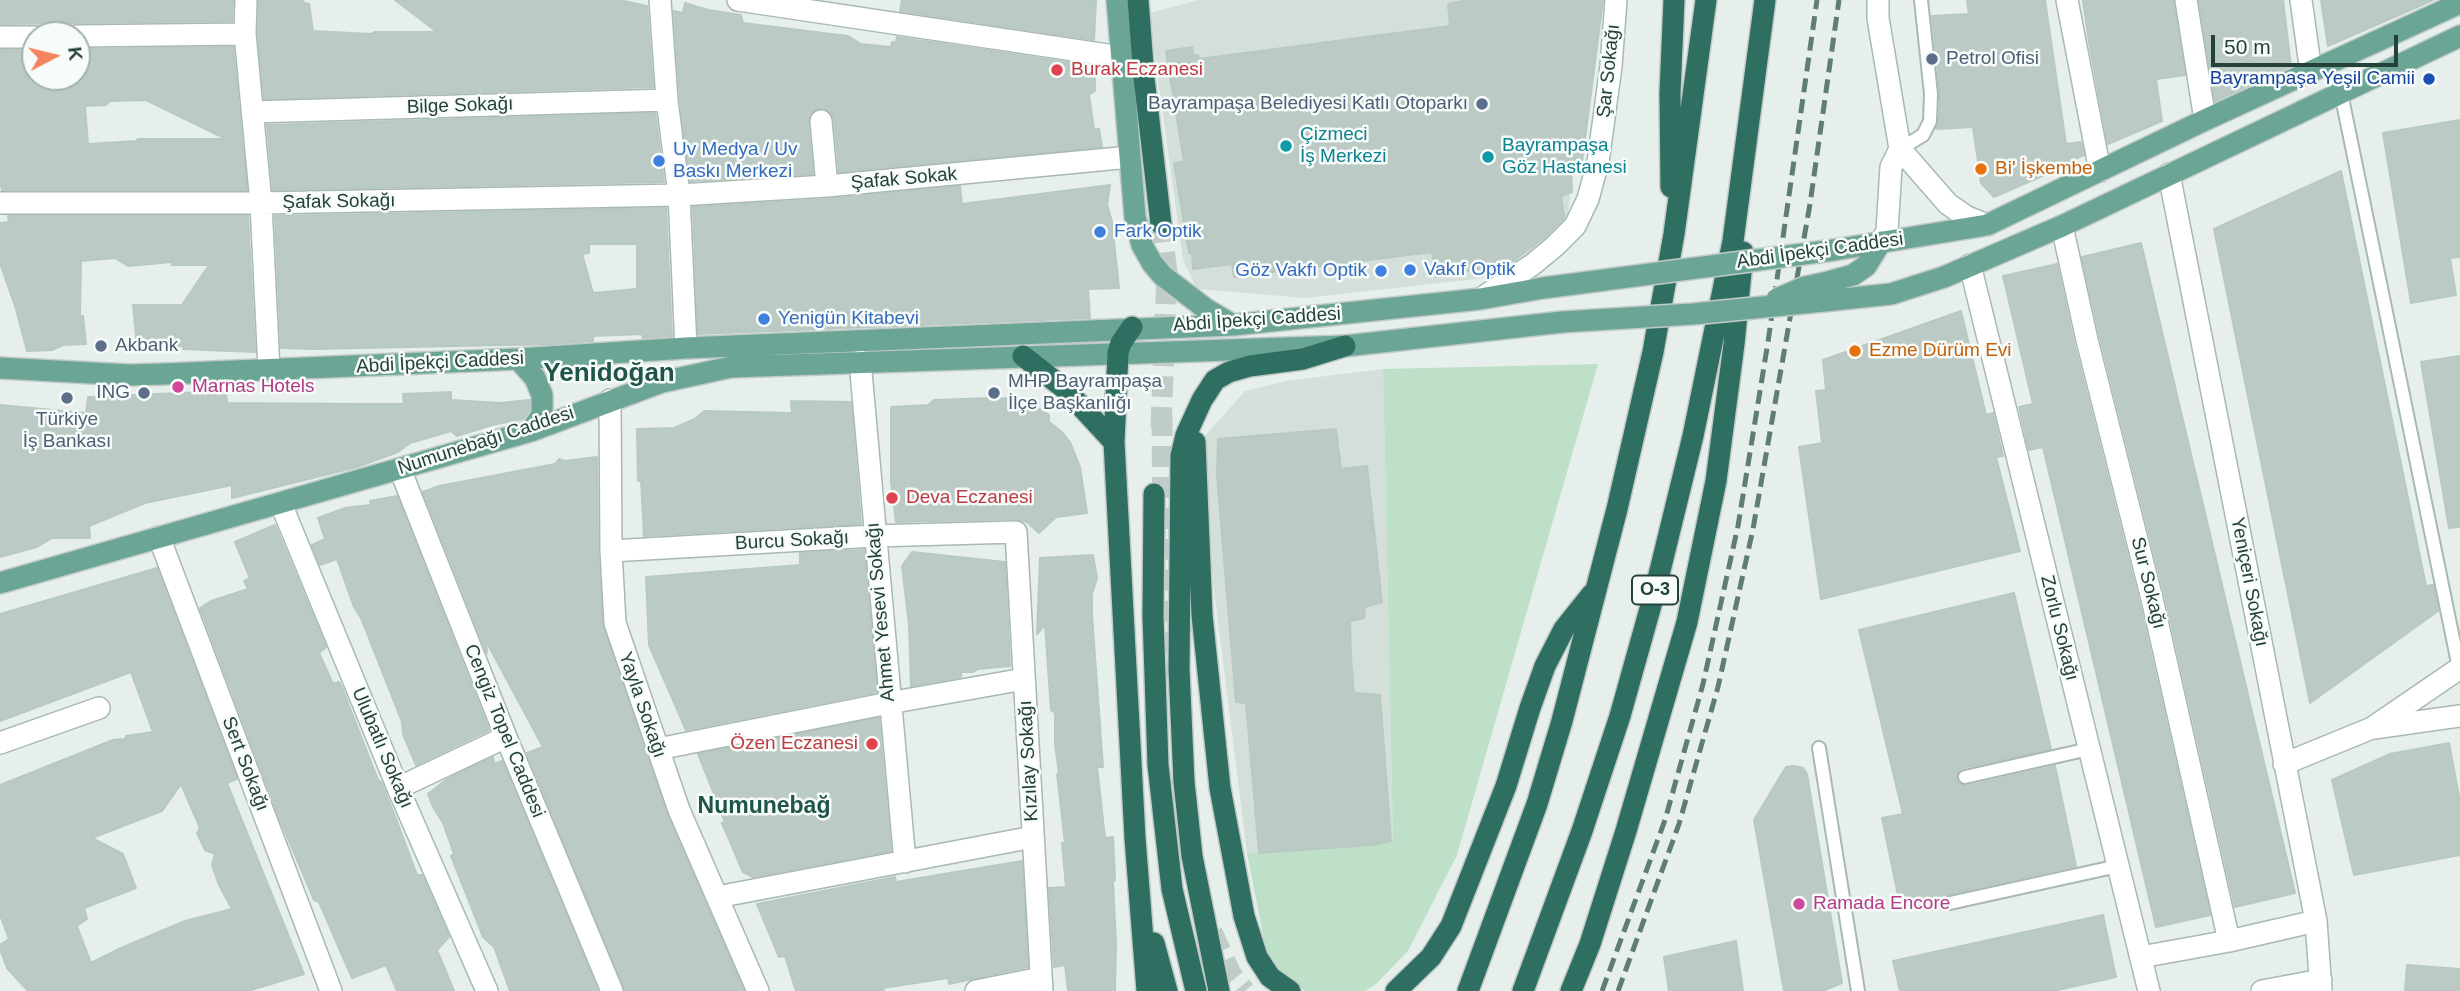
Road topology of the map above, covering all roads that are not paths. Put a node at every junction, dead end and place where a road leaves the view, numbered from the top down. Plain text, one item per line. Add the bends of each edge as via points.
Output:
1 (246, 0) edge
2 (660, 0) edge
3 (738, 0) edge
4 (1117, 0) edge
5 (1138, 0) edge
6 (1616, 0) edge
7 (1674, 0) edge
8 (1706, 0) edge
9 (1765, 0) edge
10 (1878, 0) edge
11 (1921, 0) edge
12 (2067, 0) edge
13 (2186, 0) edge
14 (2301, 0) edge
15 (2460, 3) edge
16 (245, 34) junction
17 (91, 36) edge
18 (2460, 36) edge
19 (0, 37) edge
20 (21, 37) edge
21 (1121, 57) junction
22 (2311, 72) junction
23 (2341, 93) junction
24 (667, 100) junction
25 (252, 112) junction
26 (2205, 120) junction
27 (821, 121) dead end
28 (1900, 149) junction
29 (1130, 158) junction
30 (2100, 171) junction
31 (2169, 174) junction
32 (1743, 177) junction
33 (827, 186) junction
34 (679, 195) junction
35 (0, 203) edge
36 (261, 204) junction
37 (1161, 224) tunnel mouth
38 (1987, 225) junction
39 (2062, 226) junction
40 (1674, 234) junction
41 (1881, 242) junction
42 (1970, 265) junction
43 (1824, 292) junction
44 (1480, 299) junction
45 (1233, 325) junction
46 (1132, 327) junction
47 (1345, 346) junction
48 (686, 348) junction
49 (1118, 353) junction
50 (1023, 356) junction
51 (518, 359) junction
52 (860, 361) junction
53 (0, 368) edge
54 (269, 370) junction
55 (610, 400) junction
56 (1202, 400) junction
57 (531, 431) junction
58 (1114, 442) junction
59 (400, 469) junction
60 (1154, 494) dead end
61 (281, 504) junction
62 (1016, 532) joint
63 (874, 536) junction
64 (159, 537) junction
65 (611, 551) junction
66 (0, 583) edge
67 (1598, 587) junction
68 (2460, 668) edge
69 (1024, 679) junction
70 (890, 702) junction
71 (99, 708) dead end
72 (2460, 716) edge
73 (2372, 728) junction
74 (506, 737) junction
75 (0, 743) edge
76 (1819, 748) dead end
77 (658, 749) junction
78 (2089, 750) junction
79 (2284, 764) junction
80 (1965, 777) dead end
81 (398, 788) junction
82 (1033, 837) junction
83 (1135, 838) junction
84 (905, 862) junction
85 (2118, 866) junction
86 (717, 897) junction
87 (1950, 903) dead end
88 (2316, 921) junction
89 (2229, 941) junction
90 (2141, 957) junction
91 (1041, 985) edge
92 (2321, 985) edge
93 (328, 990) edge
94 (487, 991) edge
95 (612, 991) edge
96 (758, 991) edge
97 (976, 991) edge
98 (1147, 991) edge
99 (1167, 991) edge
100 (1196, 991) edge
101 (1219, 991) edge
102 (1290, 991) edge
103 (1396, 991) edge
104 (1468, 991) edge
105 (1523, 991) edge
106 (1571, 991) edge
107 (1858, 991) edge
108 (2149, 991) edge
109 (2262, 991) edge

1 - 16 street
2 - 24 street
3 - 21 street
4 - 21 main road
5 - 37 highway
6 - 44 street, Şar Sokağı via 1598,163 1588,199 1575,226 1555,246
7 - 40 highway via 1670,93
8 - 40 highway
9 - 32 highway, O-3
10 - 28 street
11 - 28 lane via 1930,121 1923,135
12 - 30 street
13 - 26 street
14 - 22 street
15 - 22 main road, Abdi İpekçi Caddesi
16 - 17 street
16 - 25 street
18 - 23 main road, Abdi İpekçi Caddesi
19 - 20 street
21 - 29 main road
22 - 26 main road, Abdi İpekçi Caddesi
23 - 31 main road, Abdi İpekçi Caddesi
23 - 68 lane
24 - 25 street, Bilge Sokağı
24 - 34 street
25 - 36 street
26 - 30 main road, Abdi İpekçi Caddesi
27 - 33 street
28 - 38 street via 1948,204
28 - 41 street via 1892,167 1887,231
29 - 33 street, Şafak Sokak
29 - 45 main road via 1135,217 1152,263 1182,291
30 - 38 main road, Abdi İpekçi Caddesi
31 - 39 main road, Abdi İpekçi Caddesi
31 - 79 street, Yeniçeri Sokağı
32 - 105 highway, O-3 via 1717,329 1655,590 1620,716
32 - 106 highway via 1745,234 1734,344 1705,534 1686,622 1626,831
33 - 34 street, Şafak Sokak
34 - 36 street, Şafak Sokağı
34 - 48 street
35 - 36 street, Şafak Sokağı
36 - 54 street
38 - 41 main road, Abdi İpekçi Caddesi
39 - 42 main road, Abdi İpekçi Caddesi
39 - 89 street, Sur Sokağı
40 - 67 highway via 1653,352
41 - 43 main road via 1866,266
41 - 44 main road, Abdi İpekçi Caddesi, bridge
42 - 43 main road, Abdi İpekçi Caddesi via 1904,291 1874,297
42 - 78 street, Zorlu Sokağı
43 - 47 main road, Abdi İpekçi Caddesi, bridge via 1767,306
44 - 45 main road, Abdi İpekçi Caddesi
45 - 46 main road, Abdi İpekçi Caddesi
46 - 48 main road, Abdi İpekçi Caddesi
46 - 49 highway
47 - 49 main road, Abdi İpekçi Caddesi
47 - 56 highway via 1229,372 1215,380
48 - 51 main road, Abdi İpekçi Caddesi
49 - 50 main road, Abdi İpekçi Caddesi
49 - 58 highway
50 - 52 main road, Numunebağı Caddesi
50 - 58 highway via 1072,396
51 - 54 main road, Abdi İpekçi Caddesi
51 - 57 main road via 535,378 542,395 542,415
52 - 55 main road, Numunebağı Caddesi via 731,367 662,382
52 - 63 street, Ahmet Yesevi Sokağı
53 - 54 main road, Abdi İpekçi Caddesi via 129,375
55 - 57 main road, Numunebağı Caddesi
55 - 65 street, Yayla Sokağı
56 - 101 highway via 1181,456 1179,670 1192,856
56 - 102 highway via 1195,431 1196,496 1202,615 1220,788 1244,916 1257,957 1270,977
57 - 59 main road, Numunebağı Caddesi
58 - 83 highway
59 - 61 main road, Numunebağı Caddesi
59 - 74 street, Cengiz Topel Caddesi
60 - 100 highway via 1158,765 1172,889
61 - 64 main road, Numunebağı Caddesi
61 - 81 street, Ulubatlı Sokağı
62 - 63 street, Burcu Sokağı
62 - 69 street, Kızılay Sokağı
63 - 65 street, Burcu Sokağı
63 - 70 street, Ahmet Yesevi Sokağı
64 - 66 main road, Numunebağı Caddesi
64 - 93 street, Sert Sokağı
65 - 77 street, Yayla Sokağı via 615,623
67 - 103 highway via 1564,629 1545,666 1506,786 1451,926 1431,957
67 - 104 highway via 1537,804
68 - 73 street
69 - 70 street
69 - 82 street, Kızılay Sokağı
70 - 77 street
70 - 84 street, Ahmet Yesevi Sokağı
71 - 75 street
72 - 73 street
73 - 79 street
74 - 81 street
74 - 95 street, Cengiz Topel Caddesi
76 - 107 lane
77 - 86 street, Yayla Sokağı
78 - 80 lane
78 - 85 street, Zorlu Sokağı
79 - 88 street, Yeniçeri Sokağı
81 - 94 street, Ulubatlı Sokağı
82 - 84 street
82 - 91 street, Kızılay Sokağı
83 - 98 highway
83 - 99 highway via 1143,895
84 - 86 street
85 - 87 lane
85 - 90 street, Zorlu Sokağı
86 - 96 street, Yayla Sokağı
88 - 89 street
88 - 92 street, Yeniçeri Sokağı
89 - 90 street
90 - 108 street, Zorlu Sokağı
91 - 97 street
92 - 109 street

